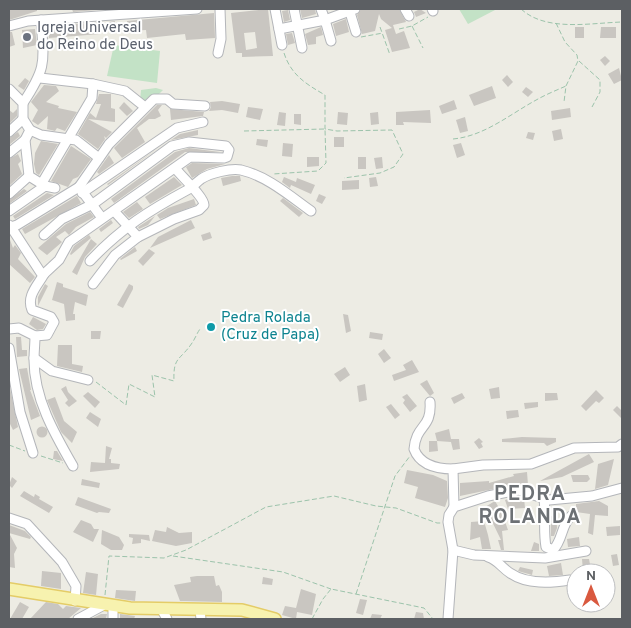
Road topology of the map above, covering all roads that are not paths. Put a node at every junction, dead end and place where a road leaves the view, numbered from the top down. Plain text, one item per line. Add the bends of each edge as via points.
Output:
1 (197, 9) edge
2 (220, 9) edge
3 (276, 9) edge
4 (294, 9) edge
5 (321, 9) edge
6 (351, 9) edge
7 (41, 20) junction
8 (325, 20) junction
9 (9, 26) edge
10 (298, 26) junction
11 (279, 29) junction
12 (356, 32) road end
13 (331, 41) dead end
14 (282, 45) road end
15 (302, 48) dead end
16 (218, 53) dead end
17 (40, 78) junction
18 (93, 84) junction
19 (11, 94) edge
20 (23, 103) junction
21 (205, 106) dead end
22 (145, 107) junction
23 (23, 119) junction
24 (203, 122) dead end
25 (30, 130) junction
26 (9, 132) edge
27 (68, 138) junction
28 (25, 140) junction
29 (9, 153) edge
30 (100, 158) junction
31 (174, 168) junction
32 (29, 176) junction
33 (43, 185) junction
34 (55, 188) dead end
35 (191, 188) junction
36 (80, 190) junction
37 (9, 194) edge
38 (93, 204) junction
39 (9, 211) edge
40 (114, 211) junction
41 (311, 211) dead end
42 (102, 218) junction
43 (126, 226) junction
44 (9, 227) edge
45 (44, 235) dead end
46 (138, 237) junction
47 (90, 261) dead end
48 (44, 274) junction
49 (93, 284) dead end
50 (9, 329) edge
51 (35, 336) junction
52 (9, 348) edge
53 (34, 358) junction
54 (88, 380) road end
55 (430, 402) dead end
56 (622, 444) edge
57 (33, 454) road end
58 (73, 466) road end
59 (453, 469) junction
60 (622, 488) edge
61 (544, 498) junction
62 (454, 507) junction
63 (571, 516) dead end
64 (9, 518) edge
65 (453, 550) junction
66 (586, 551) dead end
67 (480, 555) junction
68 (566, 581) edge
69 (9, 589) edge
70 (75, 601) junction
71 (108, 606) junction
72 (164, 615) edge
73 (200, 615) edge
74 (78, 619) edge
75 (113, 619) edge
76 (275, 619) edge
77 (448, 619) edge

1 - 7 street
2 - 16 street
3 - 11 street
4 - 10 street
5 - 8 street
6 - 8 street
6 - 12 street
7 - 9 street
7 - 17 street via 44,57
8 - 10 street
8 - 13 street
10 - 11 street
10 - 15 street
11 - 14 street
17 - 18 street
17 - 20 street
18 - 22 street via 125,91
18 - 27 street via 92,98
19 - 20 street
20 - 23 street
21 - 22 street via 173,104 159,97
22 - 30 street via 109,144
23 - 25 street
23 - 26 street
24 - 36 street via 176,128
25 - 27 street via 41,135
25 - 28 street
27 - 30 street via 76,140
27 - 33 street
28 - 29 street
28 - 32 street
30 - 36 street
31 - 35 street
31 - 38 street via 190,157 228,157 229,150 226,146 189,142 172,146
31 - 40 street
32 - 33 street
32 - 37 street
33 - 34 street
33 - 39 street
35 - 41 street via 202,178 240,170 280,189
35 - 43 street
35 - 46 street via 200,194 204,205 199,210
36 - 38 street
36 - 44 street
38 - 42 street
38 - 45 street via 62,219
40 - 42 street
40 - 43 street
42 - 48 street via 70,242 59,260
43 - 46 street
43 - 47 street
44 - 48 street
46 - 49 street via 115,255
48 - 51 street via 32,292 29,304 32,310 51,317 54,322 47,334
50 - 51 street via 19,328
51 - 53 street
52 - 57 street via 20,412
53 - 54 street via 52,371
53 - 58 street via 41,400 52,429
55 - 59 street via 431,414 417,434 414,449 421,460 438,469
56 - 59 street via 618,447 574,448 531,464
59 - 62 street
60 - 61 street via 592,496
61 - 62 street via 518,490
61 - 63 street via 546,547 553,550 560,543 566,521
62 - 65 street via 448,522
64 - 70 street via 27,524 62,562 76,586
65 - 67 street
65 - 77 street
66 - 67 street via 545,558
67 - 68 street via 496,560 510,573 544,584
69 - 70 main road
70 - 71 main road
71 - 72 main road
71 - 74 street
71 - 75 street
72 - 73 main road
73 - 76 main road via 242,610

